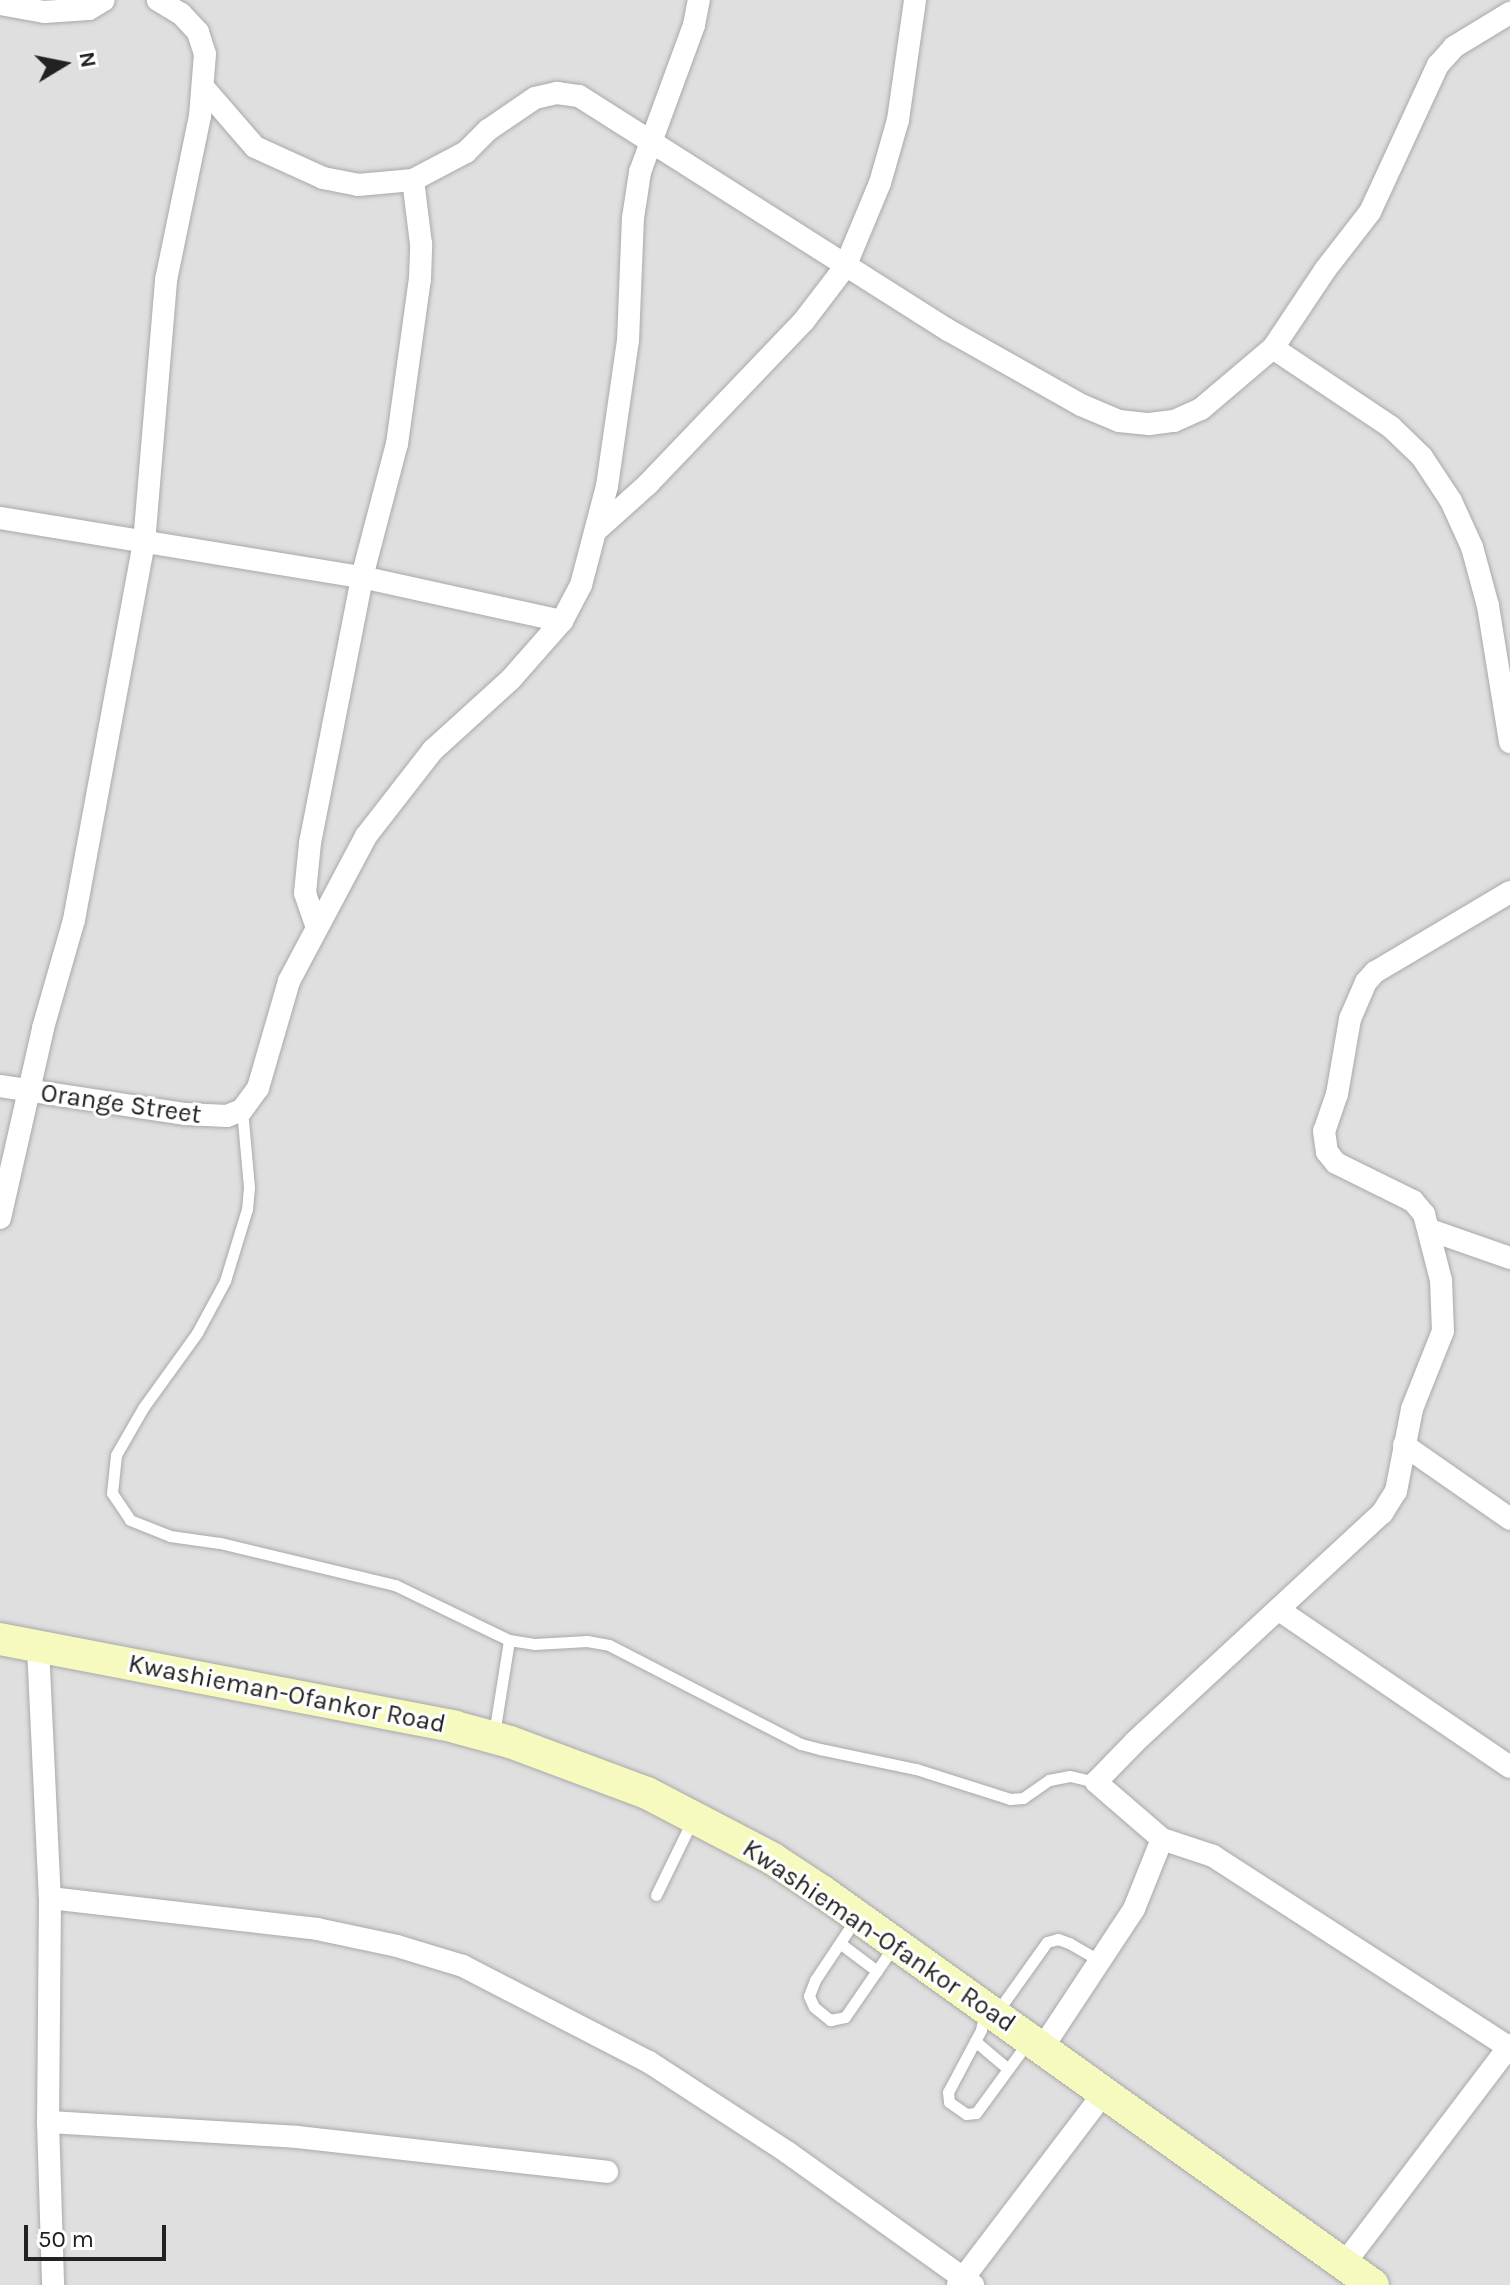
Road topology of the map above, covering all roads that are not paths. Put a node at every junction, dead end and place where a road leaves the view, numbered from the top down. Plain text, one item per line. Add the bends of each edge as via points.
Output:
1 (104, 0) edge
2 (158, 0) edge
3 (699, 0) edge
4 (915, 0) edge
5 (0, 4) edge
6 (1509, 15) edge
7 (203, 87) junction
8 (649, 141) junction
9 (413, 180) junction
10 (845, 267) junction
11 (1273, 348) junction
12 (0, 518) edge
13 (599, 528) junction
14 (144, 543) junction
15 (362, 577) junction
16 (562, 621) junction
17 (1510, 742) edge
18 (1510, 892) edge
19 (316, 925) junction
20 (0, 1086) edge
21 (29, 1091) junction
22 (242, 1110) junction
23 (0, 1218) edge
24 (1430, 1230) junction
25 (1510, 1258) edge
26 (1404, 1445) junction
27 (1510, 1519) edge
28 (1279, 1610) junction
29 (0, 1639) edge
30 (509, 1640) junction
31 (38, 1647) junction
32 (493, 1737) junction
33 (1510, 1767) edge
34 (1096, 1782) junction
35 (694, 1817) junction
36 (1162, 1839) junction
37 (656, 1895) dead end
38 (50, 1898) junction
39 (849, 1930) junction
40 (895, 1944) junction
41 (1100, 1961) junction
42 (877, 1971) junction
43 (990, 2012) junction
44 (975, 2041) junction
45 (1037, 2043) junction
46 (1510, 2047) edge
47 (1008, 2069) junction
48 (1104, 2093) junction
49 (48, 2122) junction
50 (607, 2172) dead end
51 (1344, 2264) junction
52 (965, 2283) edge
53 (53, 2285) edge
54 (1373, 2285) edge

1 - 5 street via 89,9 44,12
2 - 7 street via 198,32 205,54
3 - 8 street
4 - 10 street via 898,120 880,183
6 - 11 street via 1454,47 1438,65 1370,212
7 - 9 street via 255,147 290,165 358,185
7 - 14 street via 166,280
8 - 9 street via 579,96 557,93 516,108 466,152
8 - 10 street
8 - 13 street via 633,218 628,341
9 - 15 street via 420,279 397,444
10 - 11 street via 1081,405 1119,421 1174,421 1201,409
10 - 13 street via 803,322
11 - 17 street via 1391,427 1422,457 1451,501 1472,547 1488,606
12 - 14 street
13 - 16 street via 581,585
14 - 15 street
14 - 21 street via 74,920
15 - 16 street
15 - 19 street via 305,877
16 - 19 street via 511,679 424,761 366,836
18 - 24 street via 1375,972 1350,1019 1337,1094 1324,1131 1327,1152 1336,1163 1413,1201
19 - 22 street via 278,1013 258,1088
20 - 21 street, Orange Street
21 - 22 street, Orange Street via 209,1116
21 - 23 street
22 - 30 lane via 247,1209 225,1281 116,1455 112,1493 130,1520 170,1536 368,1577 422,1596
24 - 25 street
24 - 26 street via 1441,1280 1443,1331 1412,1409
26 - 27 street
26 - 28 street via 1390,1502
28 - 33 street
28 - 34 street
29 - 31 main road, Kwashieman-Ofankor Road
30 - 32 lane
30 - 34 lane via 609,1645 801,1744 916,1769 1010,1799 1023,1798 1049,1780 1070,1776
31 - 32 main road, Kwashieman-Ofankor Road
31 - 38 street
32 - 35 main road, Kwashieman-Ofankor Road via 647,1793
34 - 36 street
35 - 37 lane
35 - 39 main road, Kwashieman-Ofankor Road via 773,1859
36 - 41 street via 1134,1909
36 - 46 street via 1213,1856
38 - 49 street
38 - 52 street via 317,1929 463,1966 649,2062 787,2152
39 - 40 main road, Kwashieman-Ofankor Road
39 - 42 lane
39 - 42 lane via 815,1980 809,1996 814,2007 830,2020 845,2017
40 - 42 lane
40 - 43 main road, Kwashieman-Ofankor Road
41 - 43 lane via 1058,1939 1047,1942
41 - 45 street
43 - 44 lane
43 - 45 main road, Kwashieman-Ofankor Road
44 - 47 lane
44 - 47 lane via 948,2092 949,2102 966,2114 976,2113
45 - 47 lane
45 - 48 main road, Kwashieman-Ofankor Road
46 - 51 street
48 - 51 main road, Kwashieman-Ofankor Road
48 - 52 street
49 - 50 street via 297,2137
49 - 53 street
51 - 54 main road, Kwashieman-Ofankor Road

